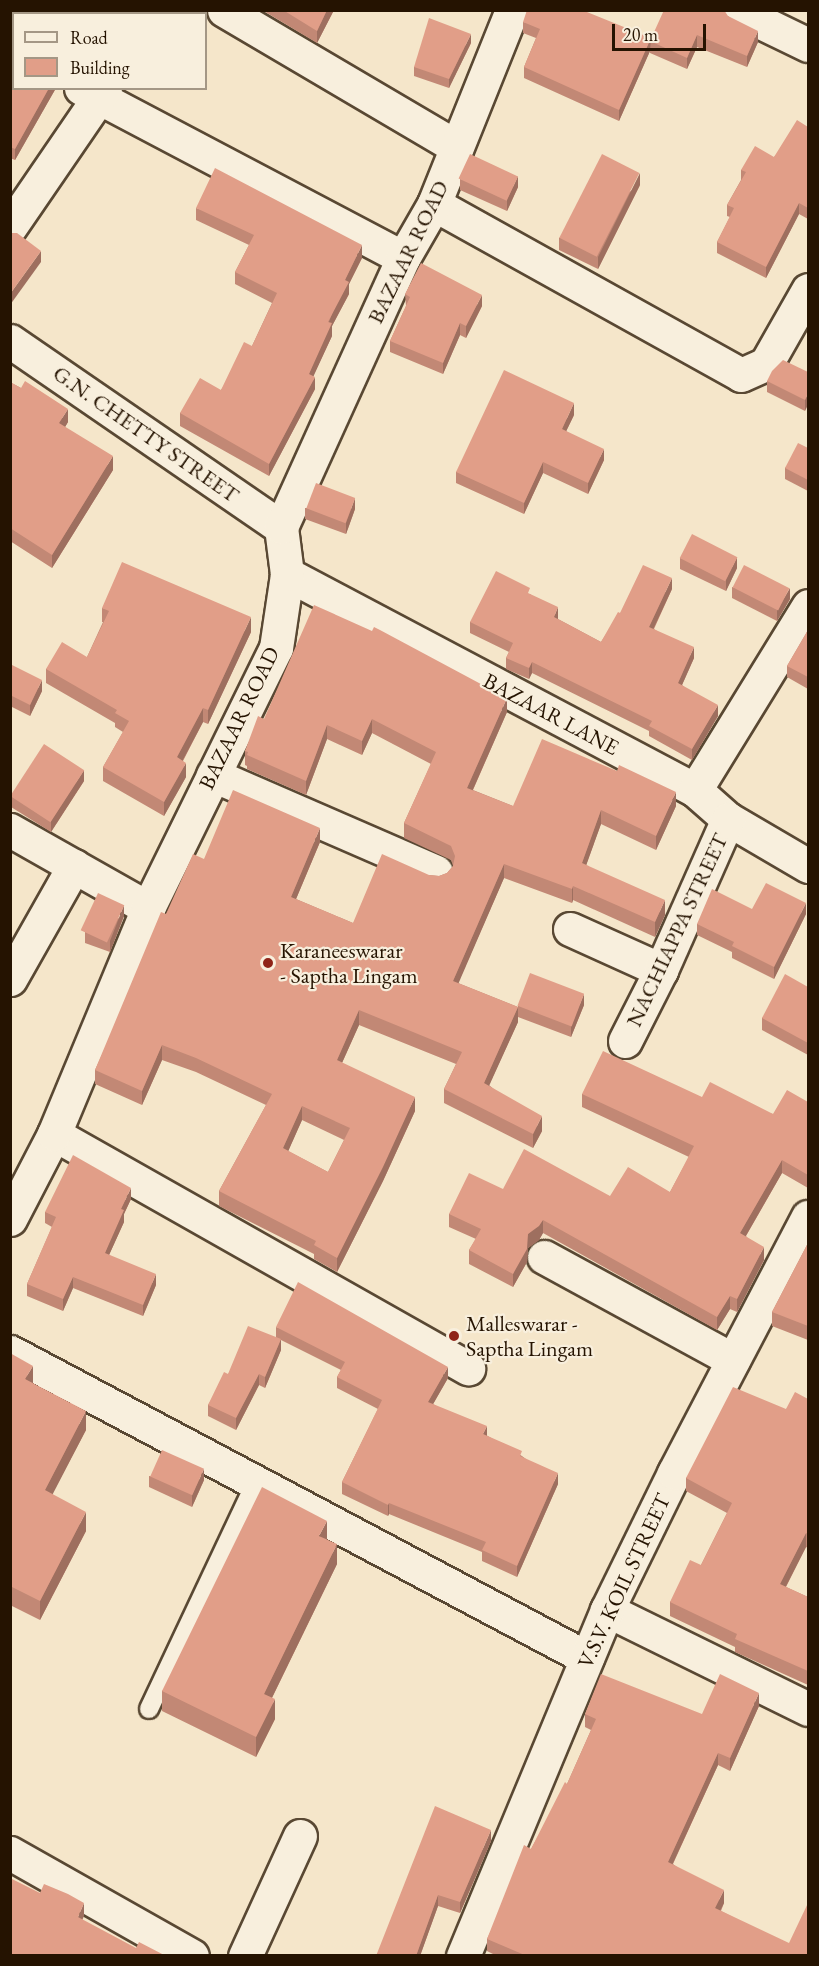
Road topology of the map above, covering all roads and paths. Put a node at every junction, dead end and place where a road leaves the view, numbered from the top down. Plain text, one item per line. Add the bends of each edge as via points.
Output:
1 (225, 10) edge
2 (512, 10) edge
3 (750, 13) edge
4 (808, 45) edge
5 (95, 92) edge
6 (457, 147) junction
7 (434, 204) junction
8 (10, 227) edge
9 (403, 258) junction
10 (808, 290) edge
11 (10, 340) edge
12 (281, 527) junction
13 (287, 574) junction
14 (808, 606) edge
15 (213, 775) junction
16 (695, 790) junction
17 (728, 819) junction
18 (10, 830) edge
19 (74, 866) junction
20 (808, 866) edge
21 (436, 872) dead end
22 (148, 908) junction
23 (570, 929) dead end
24 (661, 970) junction
25 (10, 979) edge
26 (625, 1041) dead end
27 (54, 1134) junction
28 (808, 1217) edge
29 (10, 1219) edge
30 (544, 1257) dead end
31 (10, 1352) edge
32 (733, 1360) junction
33 (468, 1368) dead end
34 (256, 1482) junction
35 (607, 1610) junction
36 (587, 1658) junction
37 (149, 1709) dead end
38 (808, 1709) edge
39 (300, 1836) dead end
40 (10, 1853) edge
41 (192, 1956) edge
42 (245, 1956) edge
43 (463, 1956) edge

1 - 6 street
2 - 6 street, BAZAAR ROAD
3 - 4 street
5 - 8 street
5 - 9 street
6 - 7 street, BAZAAR ROAD
7 - 9 street, BAZAAR ROAD
7 - 10 street via 741,375 766,364
9 - 12 street, BAZAAR ROAD
11 - 12 street, G.N. CHETTY STREET
12 - 13 street, BAZAAR ROAD
13 - 15 street, BAZAAR ROAD via 276,648
13 - 16 street, BAZAAR LANE
14 - 16 street
15 - 21 street
15 - 22 street, BAZAAR ROAD
16 - 17 street, BAZAAR LANE
17 - 20 street, BAZAAR LANE
17 - 24 street, NACHIAPPA STREET
18 - 19 street
19 - 22 street
19 - 25 street
22 - 27 street, BAZAAR ROAD
23 - 24 street
24 - 26 street, NACHIAPPA STREET
27 - 29 street, BAZAAR ROAD
27 - 33 street
28 - 32 street, V.S.V. KOIL STREET
30 - 32 street
31 - 34 street
32 - 35 street, V.S.V. KOIL STREET
34 - 36 street
34 - 37 lane
35 - 36 street, V.S.V. KOIL STREET
35 - 38 street
36 - 43 street, V.S.V. KOIL STREET
39 - 42 street
40 - 41 street

